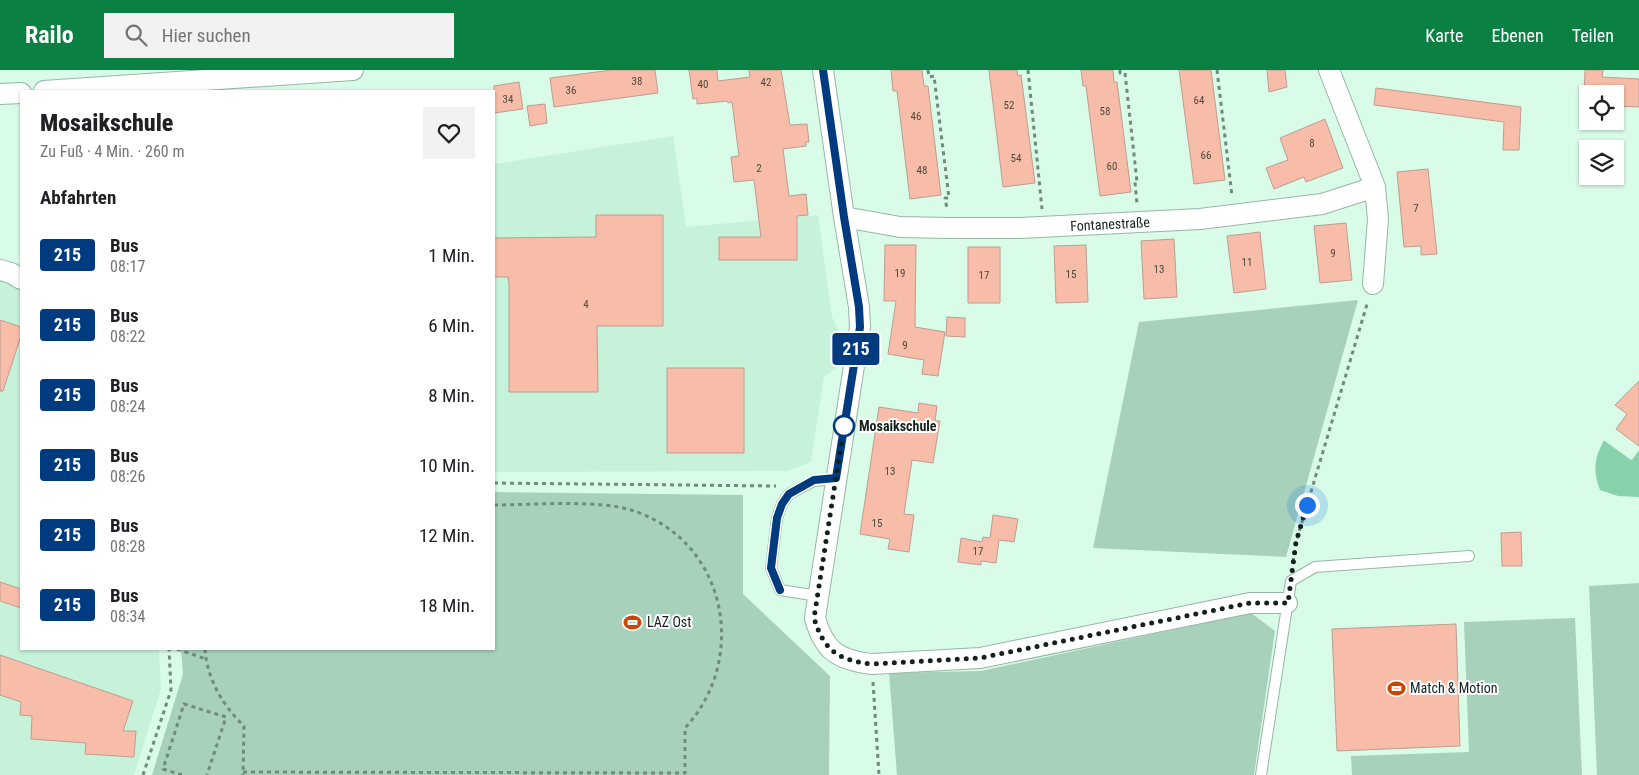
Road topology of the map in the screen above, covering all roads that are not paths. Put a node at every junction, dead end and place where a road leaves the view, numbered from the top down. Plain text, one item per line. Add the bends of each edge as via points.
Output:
1 (353, 70) edge
2 (823, 70) edge
3 (1329, 70) edge
4 (228, 74) edge
5 (55, 90) edge
6 (20, 92) edge
7 (0, 94) edge
8 (1374, 187) junction
9 (844, 217) junction
10 (0, 270) edge
11 (20, 279) edge
12 (1373, 284) road end
13 (836, 478) junction
14 (1469, 556) dead end
15 (818, 596) junction
16 (1288, 603) junction
17 (1261, 775) edge

1 - 4 street
2 - 9 street
3 - 8 street
4 - 5 street
6 - 7 street
8 - 9 street, Fontanestraße via 1322,204 1138,222 949,228 900,227
8 - 12 street via 1378,219
9 - 13 street via 860,327
10 - 11 street
13 - 15 street
13 - 15 lane via 814,480 789,494 777,518 771,568 780,590
14 - 16 lane via 1315,567 1291,581
15 - 16 street via 814,618 820,638 833,651 855,662 872,664 980,658 1250,603
16 - 17 lane

